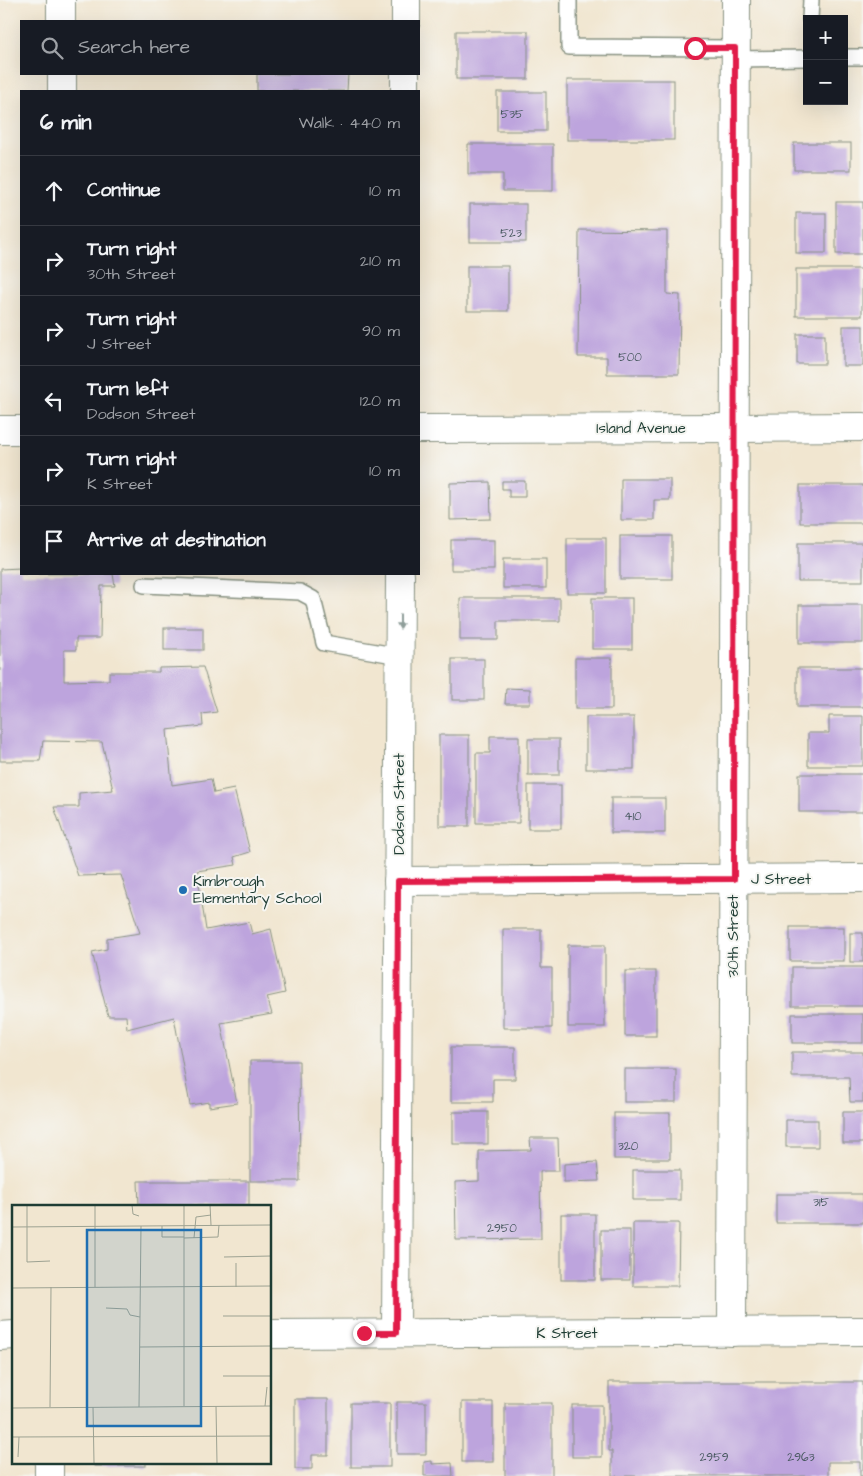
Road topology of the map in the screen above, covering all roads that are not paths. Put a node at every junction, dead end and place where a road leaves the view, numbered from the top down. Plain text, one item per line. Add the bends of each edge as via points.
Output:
1 (61, 0) edge
2 (406, 0) edge
3 (569, 0) edge
4 (736, 0) edge
5 (811, 0) edge
6 (810, 15) edge
7 (61, 20) edge
8 (406, 20) edge
9 (735, 53) junction
10 (848, 57) edge
11 (863, 57) edge
12 (803, 58) edge
13 (62, 75) edge
14 (405, 75) edge
15 (62, 90) edge
16 (405, 90) edge
17 (863, 427) edge
18 (735, 428) junction
19 (420, 429) edge
20 (0, 430) edge
21 (20, 430) edge
22 (400, 575) edge
23 (144, 585) dead end
24 (400, 656) junction
25 (863, 878) edge
26 (734, 879) junction
27 (398, 881) junction
28 (863, 1331) edge
29 (732, 1332) junction
30 (396, 1333) junction
31 (271, 1334) edge

1 - 7 street
2 - 8 street
3 - 9 lane via 569,47
4 - 9 street, 30th Street
5 - 6 lane
9 - 12 lane
9 - 18 street, 30th Street
10 - 11 lane
13 - 15 street
14 - 16 street
17 - 18 street, Island Avenue
18 - 19 street, Island Avenue
18 - 26 street, 30th Street
20 - 21 street
22 -> 24 street, Dodson Street
23 - 24 lane via 300,592 313,598 324,643
24 - 27 street, Dodson Street
25 - 26 street, J Street
26 - 27 street, J Street
26 - 29 street, 30th Street
27 - 30 street, Dodson Street
28 - 29 street, K Street
29 - 30 street, K Street
30 - 31 street, K Street

